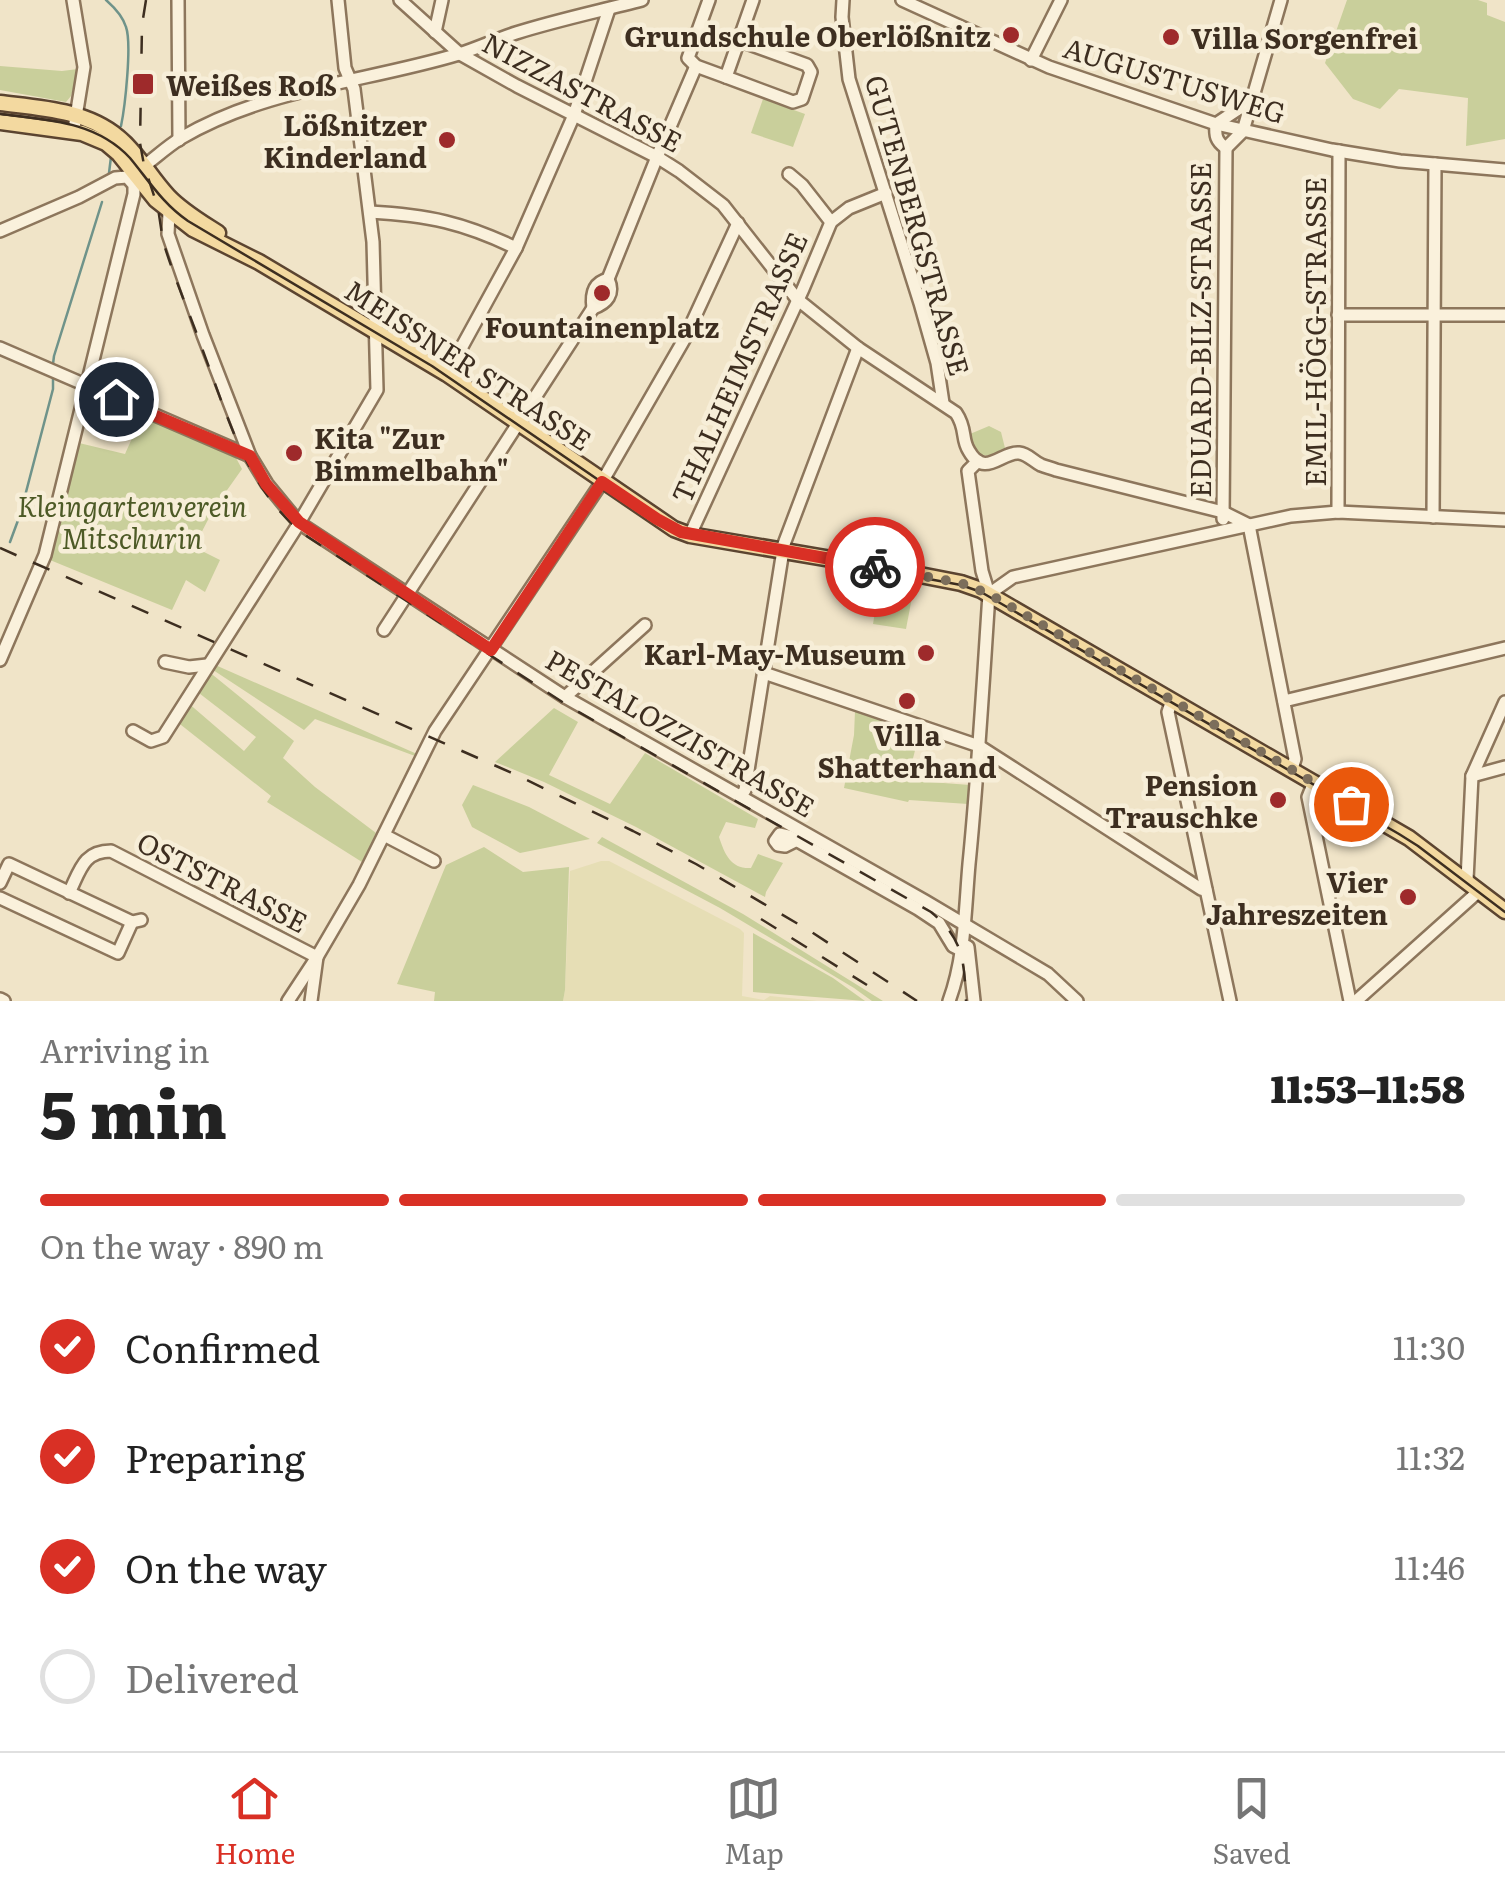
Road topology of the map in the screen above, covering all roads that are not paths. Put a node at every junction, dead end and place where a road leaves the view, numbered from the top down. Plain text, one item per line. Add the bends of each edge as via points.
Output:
1 (73, 0) edge
2 (178, 0) edge
3 (338, 0) edge
4 (400, 0) edge
5 (442, 0) edge
6 (642, 0) edge
7 (709, 0) edge
8 (753, 0) edge
9 (843, 0) edge
10 (902, 0) edge
11 (1060, 0) edge
12 (1281, 0) edge
13 (609, 9) junction
14 (435, 32) junction
15 (738, 40) junction
16 (460, 54) junction
17 (1032, 60) junction
18 (696, 66) junction
19 (726, 76) junction
20 (349, 79) junction
21 (1252, 100) junction
22 (0, 102) edge
23 (574, 115) junction
24 (76, 116) junction
25 (0, 122) edge
26 (1216, 124) junction
27 (1243, 131) junction
28 (74, 132) junction
29 (178, 140) junction
30 (1226, 148) junction
31 (1340, 152) junction
32 (119, 154) junction
33 (657, 157) junction
34 (1435, 164) junction
35 (144, 166) junction
36 (1505, 170) edge
37 (790, 174) dead end
38 (116, 178) junction
39 (886, 193) junction
40 (169, 212) junction
41 (370, 212) junction
42 (831, 222) junction
43 (738, 223) junction
44 (0, 231) edge
45 (516, 248) junction
46 (260, 262) junction
47 (796, 299) junction
48 (375, 303) junction
49 (1505, 314) edge
50 (1338, 315) junction
51 (1436, 315) junction
52 (351, 316) junction
53 (375, 330) junction
54 (0, 348) edge
55 (858, 348) junction
56 (447, 374) junction
57 (86, 386) junction
58 (944, 404) junction
59 (518, 423) junction
60 (966, 448) junction
61 (250, 456) junction
62 (978, 461) junction
63 (968, 472) junction
64 (602, 482) junction
65 (1223, 512) junction
66 (1338, 512) junction
67 (1433, 517) junction
68 (1505, 520) edge
69 (299, 522) junction
70 (1249, 524) junction
71 (1223, 531) junction
72 (690, 535) junction
73 (782, 551) junction
74 (407, 594) junction
75 (989, 594) junction
76 (645, 625) dead end
77 (384, 630) dead end
78 (1505, 648) edge
79 (491, 650) junction
80 (0, 660) edge
81 (165, 662) dead end
82 (207, 665) junction
83 (764, 673) junction
84 (565, 697) junction
85 (1172, 700) junction
86 (1284, 701) junction
87 (1505, 702) edge
88 (133, 731) dead end
89 (979, 746) junction
90 (1505, 767) edge
91 (1292, 770) junction
92 (1472, 776) junction
93 (1314, 782) junction
94 (741, 796) junction
95 (384, 836) junction
96 (794, 841) dead end
97 (434, 861) dead end
98 (1466, 880) junction
99 (0, 883) edge
100 (1206, 890) junction
101 (1480, 891) junction
102 (68, 892) junction
103 (0, 898) edge
104 (965, 909) junction
105 (1505, 911) edge
106 (950, 916) junction
107 (964, 925) junction
108 (962, 948) junction
109 (317, 957) junction
110 (288, 1001) edge
111 (311, 1001) edge
112 (949, 1001) edge
113 (974, 1001) edge
114 (1077, 1001) edge
115 (1230, 1001) edge
116 (1353, 1001) edge

1 - 24 street via 84,68
2 - 29 street
3 - 20 street
4 - 14 street, NIZZASTRASSE
5 - 14 street
6 - 13 street
7 - 18 street via 688,58
8 - 15 street
9 - 39 street, GUTENBERGSTRASSE via 848,78
10 - 17 street, AUGUSTUSWEG
11 - 17 street
12 - 21 street
13 - 16 street
13 - 23 street
14 - 16 street, NIZZASTRASSE
15 - 19 street
15 - 19 street via 811,72 802,98 793,102
16 - 20 street
16 - 23 street, NIZZASTRASSE
17 - 26 street, AUGUSTUSWEG
18 - 19 street
18 - 33 street
20 - 29 street via 245,108
20 - 41 street
21 - 26 street
21 - 27 street
22 - 24 main road, MEISSNER STRASSE
23 - 33 street, NIZZASTRASSE
23 - 45 street
24 - 28 street
24 - 35 main road, MEISSNER STRASSE via 118,137
25 - 28 main road, MEISSNER STRASSE
26 - 27 street, AUGUSTUSWEG
26 - 30 street via 1215,135
27 - 30 street
27 - 31 street, AUGUSTUSWEG
28 - 32 main road, MEISSNER STRASSE
29 - 35 street
30 - 65 street, EDUARD-BILZ-STRASSE
31 - 34 street, AUGUSTUSWEG
31 - 50 street, EMIL-HÖGG-STRASSE
32 - 38 street
32 - 40 main road, MEISSNER STRASSE
33 - 43 street, NIZZASTRASSE
33 - 59 street via 608,279 594,288 593,308
34 - 36 street, AUGUSTUSWEG
34 - 51 street
35 - 46 main road, MEISSNER STRASSE via 178,205
37 - 42 street
38 - 44 street
38 - 57 street via 130,180 134,194
39 - 42 street, THALHEIMSTRASSE
39 - 58 street, GUTENBERGSTRASSE
40 - 46 main road, MEISSNER STRASSE
40 - 61 street, PESTALOZZISTRASSE via 168,234
41 - 45 street via 442,220
41 - 48 street
42 - 47 street, THALHEIMSTRASSE
43 - 47 street, NIZZASTRASSE
43 - 64 street via 685,338
45 - 56 street
46 - 52 main road, MEISSNER STRASSE
47 - 55 street, NIZZASTRASSE
47 - 72 street, THALHEIMSTRASSE
48 - 52 street
48 - 53 street
49 - 51 street
50 - 51 street
50 - 66 street, EMIL-HÖGG-STRASSE
51 - 67 street
52 - 53 main road, MEISSNER STRASSE
53 - 56 main road, MEISSNER STRASSE
53 - 69 street via 377,390
54 - 57 street
55 - 58 street, NIZZASTRASSE
55 - 73 street
56 - 59 main road, MEISSNER STRASSE
57 - 61 street
57 - 80 street via 45,555
58 - 60 street, NIZZASTRASSE via 964,426
59 - 64 main road, MEISSNER STRASSE
59 - 74 street
60 - 62 street, NIZZASTRASSE
60 - 63 street
61 - 69 street, PESTALOZZISTRASSE
62 - 63 street
62 - 65 street via 1020,453 1056,470
63 - 75 street
64 - 72 main road, MEISSNER STRASSE
64 - 79 street
65 - 70 street
65 - 71 street, EDUARD-BILZ-STRASSE
66 - 67 street
66 - 70 street
67 - 68 street
69 - 74 street, PESTALOZZISTRASSE
69 - 82 street
70 - 71 street
70 - 86 street
71 - 75 street via 1013,576
72 - 73 main road, MEISSNER STRASSE
73 - 75 main road, MEISSNER STRASSE
73 - 83 street
74 - 77 street
74 - 79 street, PESTALOZZISTRASSE
75 - 85 main road, MEISSNER STRASSE
75 - 89 street
76 - 84 street
78 - 86 street
79 - 84 street, PESTALOZZISTRASSE
79 - 95 street via 435,731
81 - 82 street
82 - 88 street via 163,737 150,741
83 - 89 street
83 - 94 street
84 - 94 street, PESTALOZZISTRASSE
85 - 91 main road, MEISSNER STRASSE
85 - 100 street via 1168,712
86 - 91 street
87 - 92 street
89 - 100 street
89 - 104 street
90 - 92 street
91 - 93 main road, MEISSNER STRASSE
92 - 98 street
93 - 98 main road, MEISSNER STRASSE
93 - 116 street via 1308,798
94 - 106 street, PESTALOZZISTRASSE
95 - 97 street
95 - 109 street
96 - 108 street via 918,909
98 - 101 main road, MEISSNER STRASSE
99 - 102 street via 9,864
100 - 115 street
101 - 105 main road, MEISSNER STRASSE
101 - 116 street
102 - 103 street via 136,921 118,953
102 - 109 street, OSTSTRASSE via 87,858 112,852
104 - 106 street
104 - 107 street
106 - 107 street, PESTALOZZISTRASSE
107 - 108 street
107 - 114 street, PESTALOZZISTRASSE via 1048,974
108 - 112 street
108 - 113 street via 968,947
109 - 110 street
109 - 111 street

